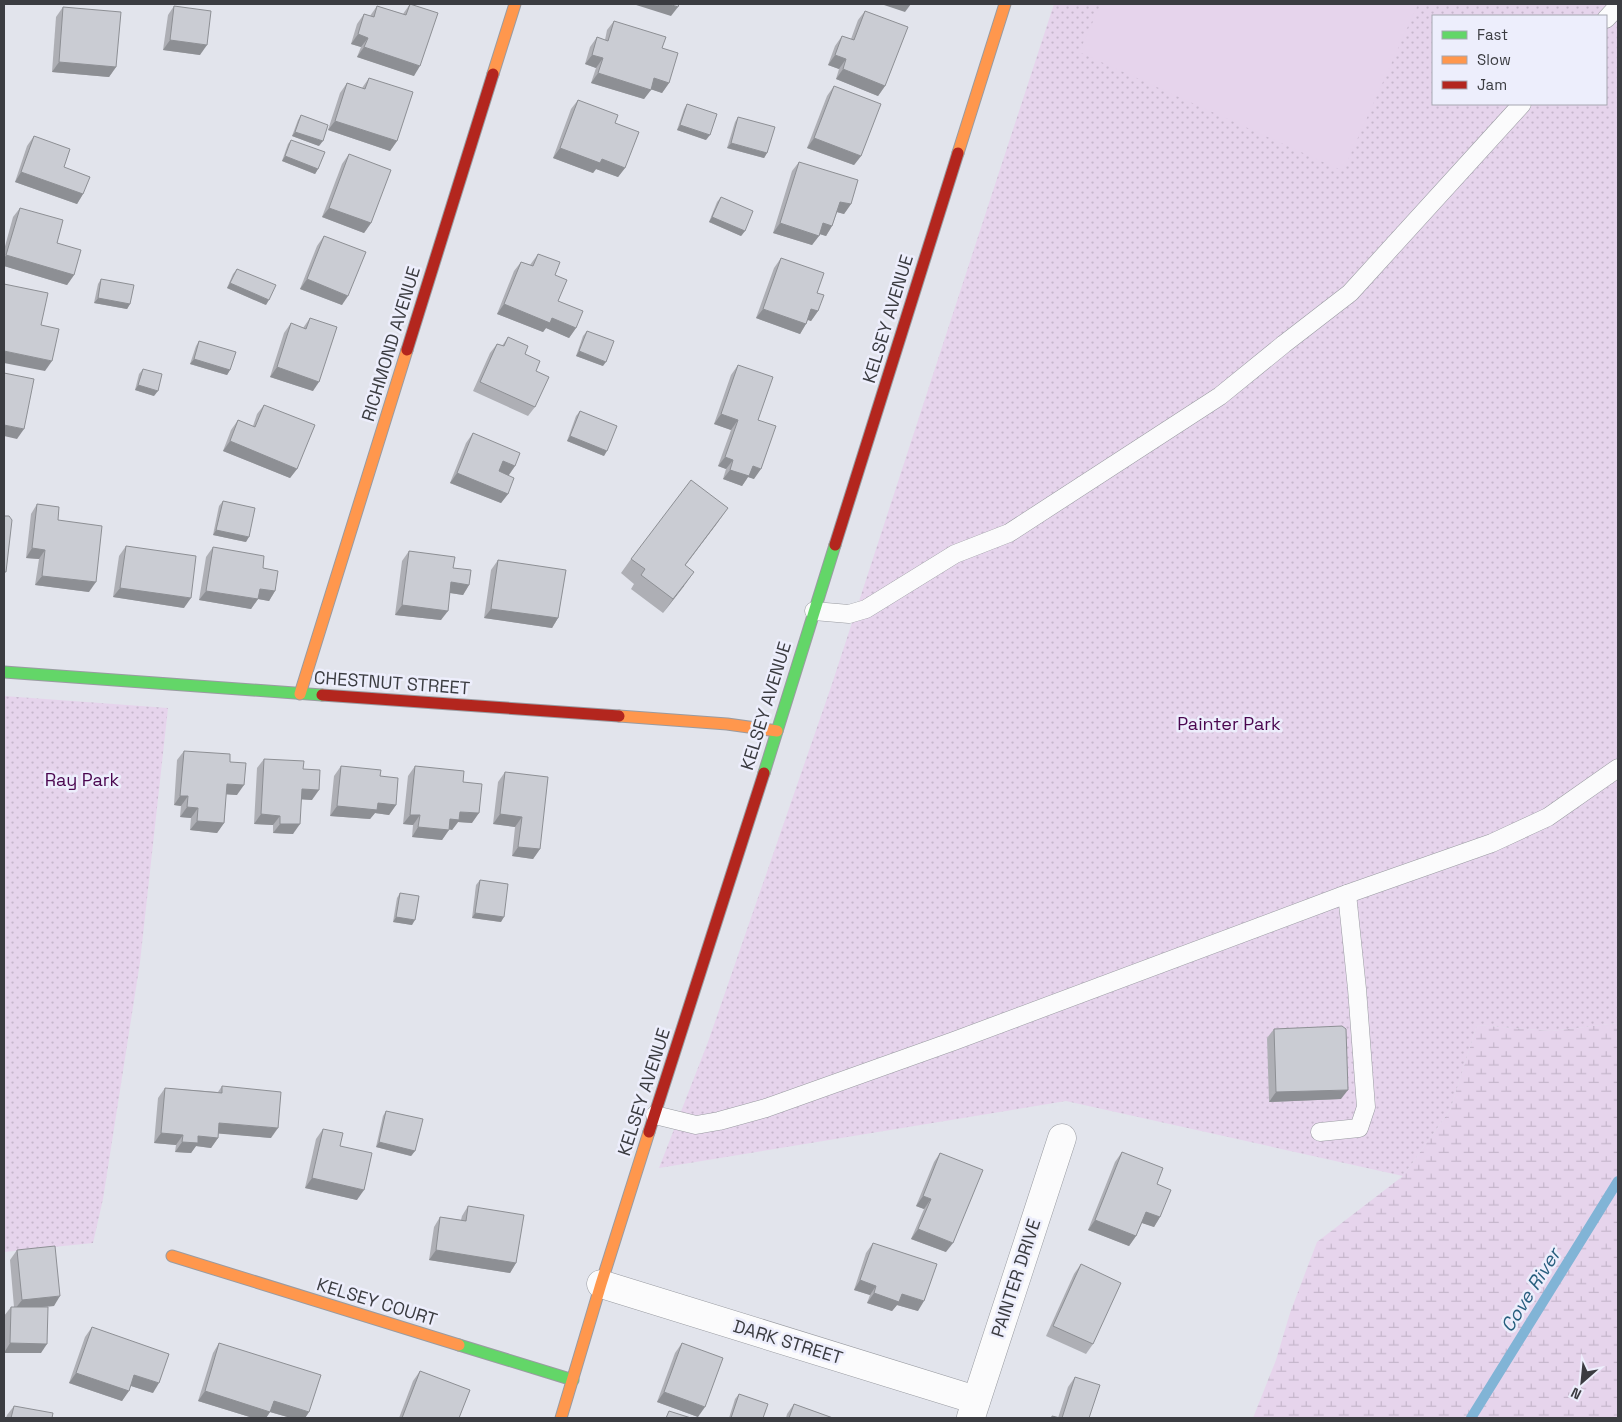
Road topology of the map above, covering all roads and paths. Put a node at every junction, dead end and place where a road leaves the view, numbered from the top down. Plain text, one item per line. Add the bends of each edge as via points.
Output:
1 (515, 4) edge
2 (1005, 4) edge
3 (1618, 6) edge
4 (1607, 18) edge
5 (1521, 105) edge
6 (814, 611) junction
7 (4, 672) edge
8 (300, 694) junction
9 (777, 731) junction
10 (1618, 768) edge
11 (1347, 894) junction
12 (655, 1115) junction
13 (1320, 1132) dead end
14 (1062, 1138) dead end
15 (172, 1256) dead end
16 (601, 1284) junction
17 (573, 1380) junction
18 (973, 1409) edge
19 (561, 1418) edge

1 - 8 street, RICHMOND AVENUE
2 - 6 street, KELSEY AVENUE
3 - 4 lane
5 - 6 lane via 1350,293 1220,396 1009,533 954,554 866,609 848,614
6 - 9 street, KELSEY AVENUE
7 - 8 street, CHESTNUT STREET
8 - 9 street, CHESTNUT STREET via 708,723
9 - 12 street, KELSEY AVENUE
10 - 11 lane via 1548,817 1492,844
11 - 12 lane via 766,1108 696,1126
11 - 13 lane via 1366,1107 1359,1128
12 - 16 street, KELSEY AVENUE
14 - 18 street, PAINTER DRIVE
15 - 17 street, KELSEY COURT
16 - 17 street, KELSEY AVENUE
16 - 18 street, DARK STREET
17 - 19 street, KELSEY AVENUE

